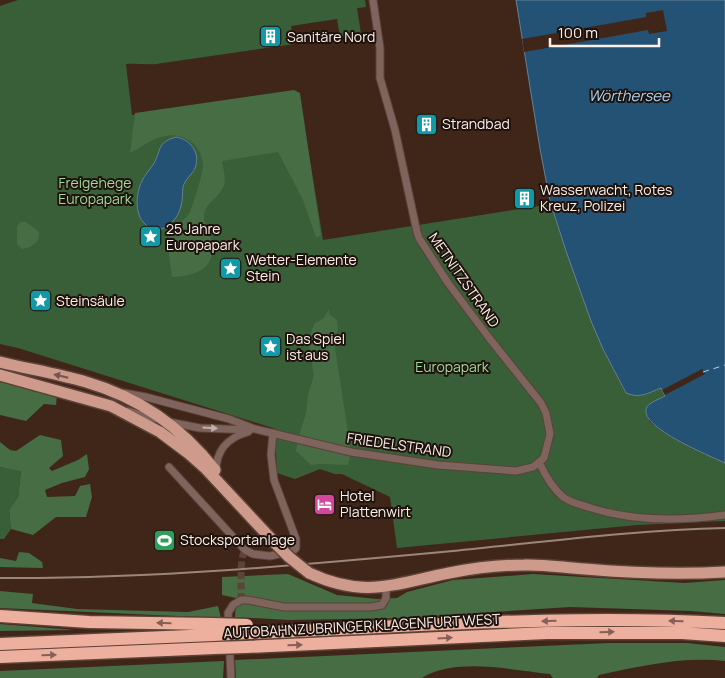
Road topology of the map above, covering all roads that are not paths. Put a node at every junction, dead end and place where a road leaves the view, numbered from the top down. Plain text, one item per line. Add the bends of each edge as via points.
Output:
1 (373, 0) edge
2 (0, 362) edge
3 (0, 376) edge
4 (108, 390) junction
5 (173, 404) junction
6 (111, 406) junction
7 (160, 418) junction
8 (255, 430) junction
9 (160, 432) junction
10 (273, 433) junction
11 (539, 462) junction
12 (169, 467) dead end
13 (216, 472) junction
14 (234, 498) junction
15 (725, 515) edge
16 (725, 572) edge
17 (386, 586) junction
18 (0, 616) edge
19 (725, 623) edge
20 (214, 636) junction
21 (725, 636) edge
22 (0, 644) edge
23 (0, 657) edge
24 (231, 678) edge

1 - 11 street, METNITZSTRAND via 380,48 380,78 390,109 413,222 419,238 448,283 541,403 549,424 549,441 544,458
4 -> 2 main road
3 - 6 main road
4 - 5 street, FRIEDELSTRAND
4 - 7 main road via 136,402
5 - 7 street via 160,411
5 - 8 street, FRIEDELSTRAND
6 - 7 street, FRIEDELSTRAND
6 - 9 main road
7 -> 8 street, FRIEDELSTRAND via 200,428
7 - 9 street
7 - 13 main road via 202,454
8 - 10 street, FRIEDELSTRAND
8 - 13 street, FRIEDELSTRAND via 227,441 217,457
9 - 14 main road via 188,453
10 - 11 street, FRIEDELSTRAND via 351,452 438,465 516,471
10 - 12 street via 274,480 296,539 293,551 270,556 245,550
11 - 15 street via 562,496 571,502 608,513 657,519
13 - 14 main road
14 - 17 main road, bridge via 274,543 309,573 340,585
16 - 17 main road via 667,575 502,566
17 - 24 street via 382,606 284,607 241,600 228,613
20 -> 18 highway
19 -> 20 highway, AUTOBAHNZUBRINGER KLAGENFURT WEST, bridge via 556,620 279,632 247,629
20 -> 21 highway, AUTOBAHNZUBRINGER KLAGENFURT WEST, bridge via 246,647 556,633 682,632
20 - 22 highway, AUTOBAHNZUBRINGER KLAGENFURT WEST
23 -> 20 highway, AUTOBAHNZUBRINGER KLAGENFURT WEST

